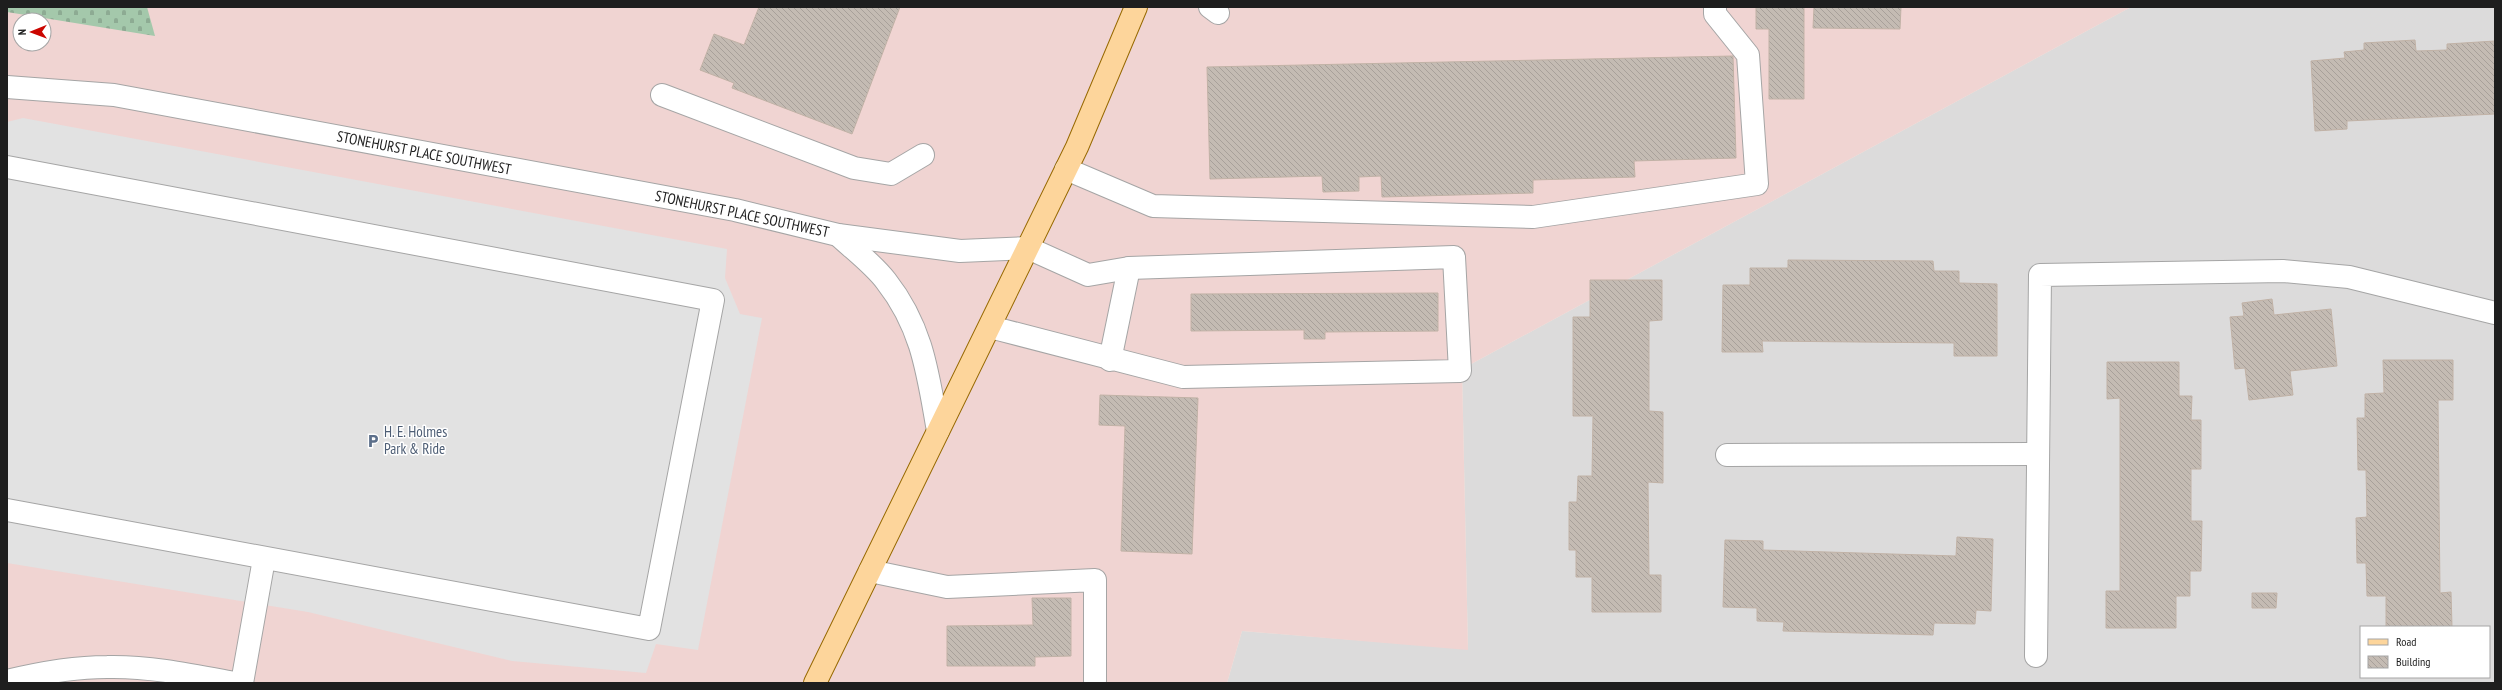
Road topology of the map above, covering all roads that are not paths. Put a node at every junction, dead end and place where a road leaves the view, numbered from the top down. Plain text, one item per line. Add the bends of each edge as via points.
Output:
1 (1136, 7) edge
2 (1715, 7) edge
3 (7, 87) edge
4 (662, 95) dead end
5 (923, 155) dead end
6 (7, 167) edge
7 (1066, 170) junction
8 (838, 235) junction
9 (1028, 248) junction
10 (1129, 268) junction
11 (2495, 313) edge
12 (990, 327) junction
13 (1110, 360) junction
14 (938, 432) junction
15 (1727, 454) dead end
16 (2038, 454) junction
17 (7, 510) edge
18 (264, 559) junction
19 (870, 571) junction
20 (2036, 656) dead end
21 (7, 680) edge
22 (1095, 681) dead end
23 (234, 683) edge
24 (242, 683) edge
25 (815, 683) edge

1 - 7 main road
2 - 7 street via 1715,14 1748,55 1757,184 1533,217 1153,206
3 - 8 street, STONEHURST PLACE SOUTHWEST via 114,95 735,210
4 - 5 street via 854,168 891,174
6 - 18 street via 713,300 649,629
7 - 9 main road
8 - 9 street, STONEHURST PLACE SOUTHWEST via 960,251
8 - 14 street, STONEHURST PLACE SOUTHWEST via 886,281 916,328 927,370
9 - 10 street via 1088,275
9 - 12 main road
10 - 13 street
10 - 13 street via 1454,257 1460,371 1183,377
11 - 16 street via 2349,277 2291,272 2040,275
12 - 13 street
12 - 14 main road
14 - 19 main road
15 - 16 street
16 - 20 street
17 - 18 street
18 - 24 street
19 - 22 street via 947,587 1095,580
19 - 25 main road
21 - 23 street via 45,672 107,667 169,671

